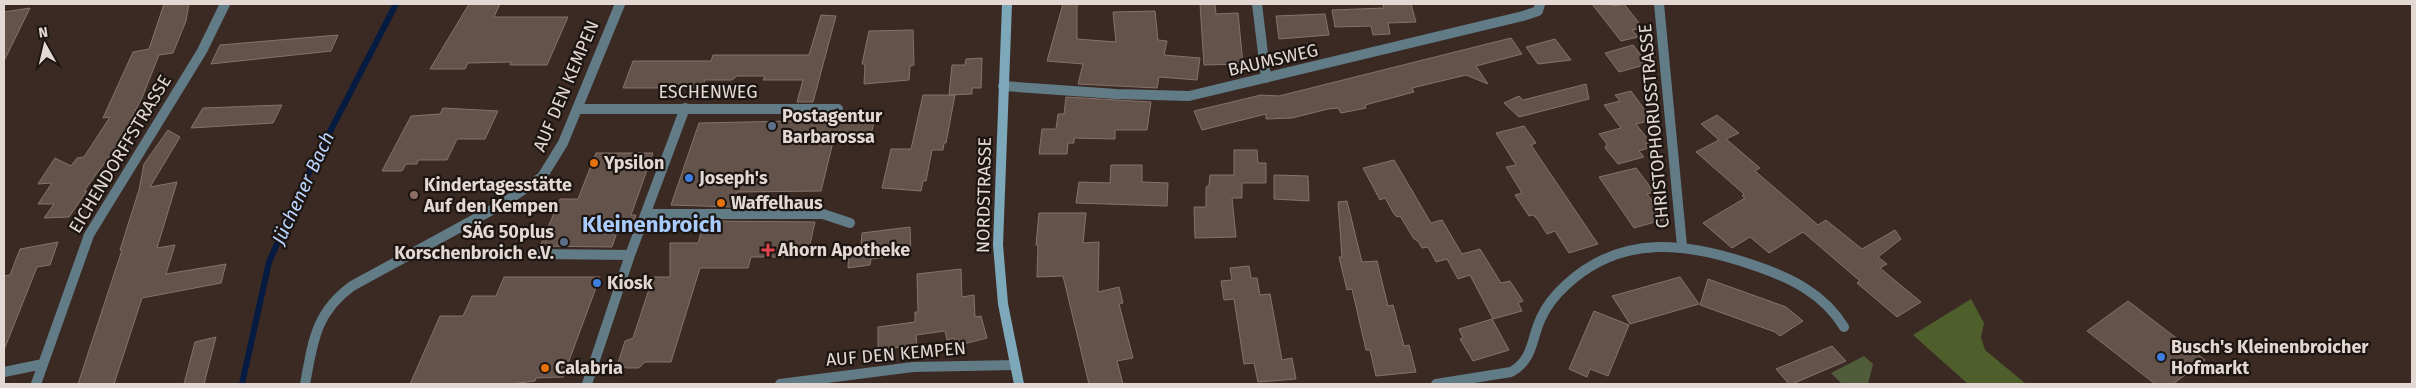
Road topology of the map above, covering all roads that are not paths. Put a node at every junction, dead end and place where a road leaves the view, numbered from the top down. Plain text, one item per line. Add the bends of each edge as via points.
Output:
1 (224, 4) edge
2 (620, 4) edge
3 (1007, 4) edge
4 (1257, 4) edge
5 (1540, 4) edge
6 (1659, 4) edge
7 (1266, 78) junction
8 (1003, 86) junction
9 (685, 108) junction
10 (578, 109) junction
11 (838, 109) dead end
12 (646, 214) junction
13 (850, 223) dead end
14 (1682, 246) junction
15 (539, 254) dead end
16 (630, 255) junction
17 (1844, 326) dead end
18 (43, 364) junction
19 (1015, 365) junction
20 (4, 372) edge
21 (36, 384) edge
22 (305, 384) edge
23 (587, 384) edge
24 (780, 384) edge
25 (1019, 384) edge
26 (1436, 384) edge

1 - 18 street, EICHENDORFFSTRASSE via 202,52 89,235
2 - 10 street, AUF DEN KEMPEN
3 - 8 street, NORDSTRASSE
4 - 7 street
5 - 7 street, BAUMSWEG via 1537,12 1523,16
6 - 14 street, CHRISTOPHORUSSTRASSE
7 - 8 street, BAUMSWEG via 1175,97
8 - 19 street, NORDSTRASSE via 998,245 1001,288
9 - 10 street, ESCHENWEG
9 - 11 street, ESCHENWEG
9 - 12 street
10 - 22 street, AUF DEN KEMPEN via 556,158 535,182 499,206 352,286 329,304 317,326
12 - 13 street via 823,214
12 - 16 street
14 - 17 street via 1741,260 1789,279 1825,303
14 - 26 street via 1660,246 1621,254 1604,260 1575,278 1552,300 1543,314 1530,357 1520,368
15 - 16 street
16 - 23 street
18 - 20 street
18 - 21 street, EICHENDORFFSTRASSE
19 - 24 street, AUF DEN KEMPEN via 914,367
19 - 25 street, NORDSTRASSE

